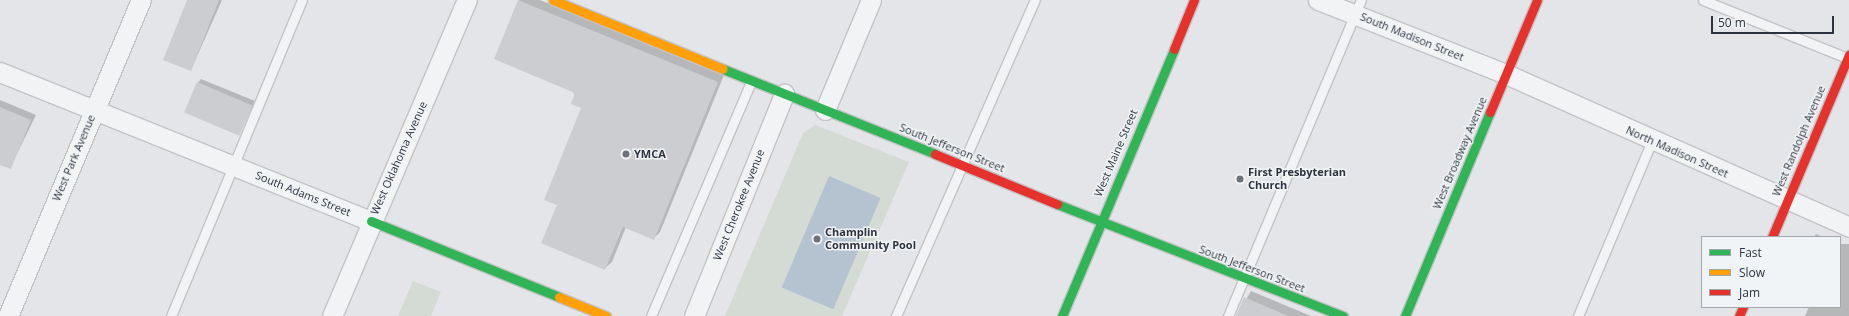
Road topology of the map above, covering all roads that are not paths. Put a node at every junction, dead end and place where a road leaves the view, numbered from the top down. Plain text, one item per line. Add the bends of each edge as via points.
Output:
1 (141, 0) edge
2 (302, 0) edge
3 (467, 0) edge
4 (552, 0) edge
5 (871, 0) edge
6 (1035, 0) edge
7 (1194, 0) edge
8 (1318, 0) edge
9 (1537, 0) edge
10 (1703, 0) edge
11 (1358, 7) edge
12 (1848, 56) edge
13 (0, 72) edge
14 (1506, 74) junction
15 (751, 81) junction
16 (784, 94) junction
17 (95, 110) junction
18 (826, 110) junction
19 (1652, 141) junction
20 (961, 165) junction
21 (234, 166) junction
22 (1787, 202) junction
23 (371, 221) junction
24 (1101, 222) junction
25 (1849, 227) edge
26 (1772, 236) edge
27 (1243, 279) junction
28 (8, 316) edge
29 (171, 316) edge
30 (332, 316) edge
31 (606, 316) edge
32 (651, 316) edge
33 (694, 316) edge
34 (896, 316) edge
35 (1062, 316) edge
36 (1228, 316) edge
37 (1343, 316) edge
38 (1405, 316) edge
39 (1578, 316) edge

1 - 17 street, West Park Avenue
2 - 21 lane
3 - 23 street, West Oklahoma Avenue
4 - 15 street, South Jefferson Street
5 - 18 street
6 - 20 lane
7 - 24 street, West Maine Street
8 - 11 street, South Madison Street
9 - 14 street, West Broadway Avenue
10 - 12 lane
11 - 14 street, South Madison Street
11 - 27 lane
12 - 22 street, West Randolph Avenue
13 - 17 street, South Adams Street
14 - 19 street, North Madison Street
14 - 38 street, West Broadway Avenue
15 - 16 street, South Jefferson Street
15 - 32 lane
16 - 18 street, South Jefferson Street
16 - 33 street, West Cherokee Avenue
17 - 21 street, South Adams Street
17 - 28 street, West Park Avenue
18 - 20 street, South Jefferson Street
19 - 22 street, North Madison Street
19 - 39 lane
20 - 24 street, South Jefferson Street
20 - 34 lane
21 - 23 street, South Adams Street
21 - 29 lane
22 - 25 street, North Madison Street
22 - 26 street, West Randolph Avenue
23 - 30 street, West Oklahoma Avenue
23 - 31 street, South Adams Street
24 - 27 street, South Jefferson Street
24 - 35 street, West Maine Street
27 - 36 lane
27 - 37 street, South Jefferson Street

